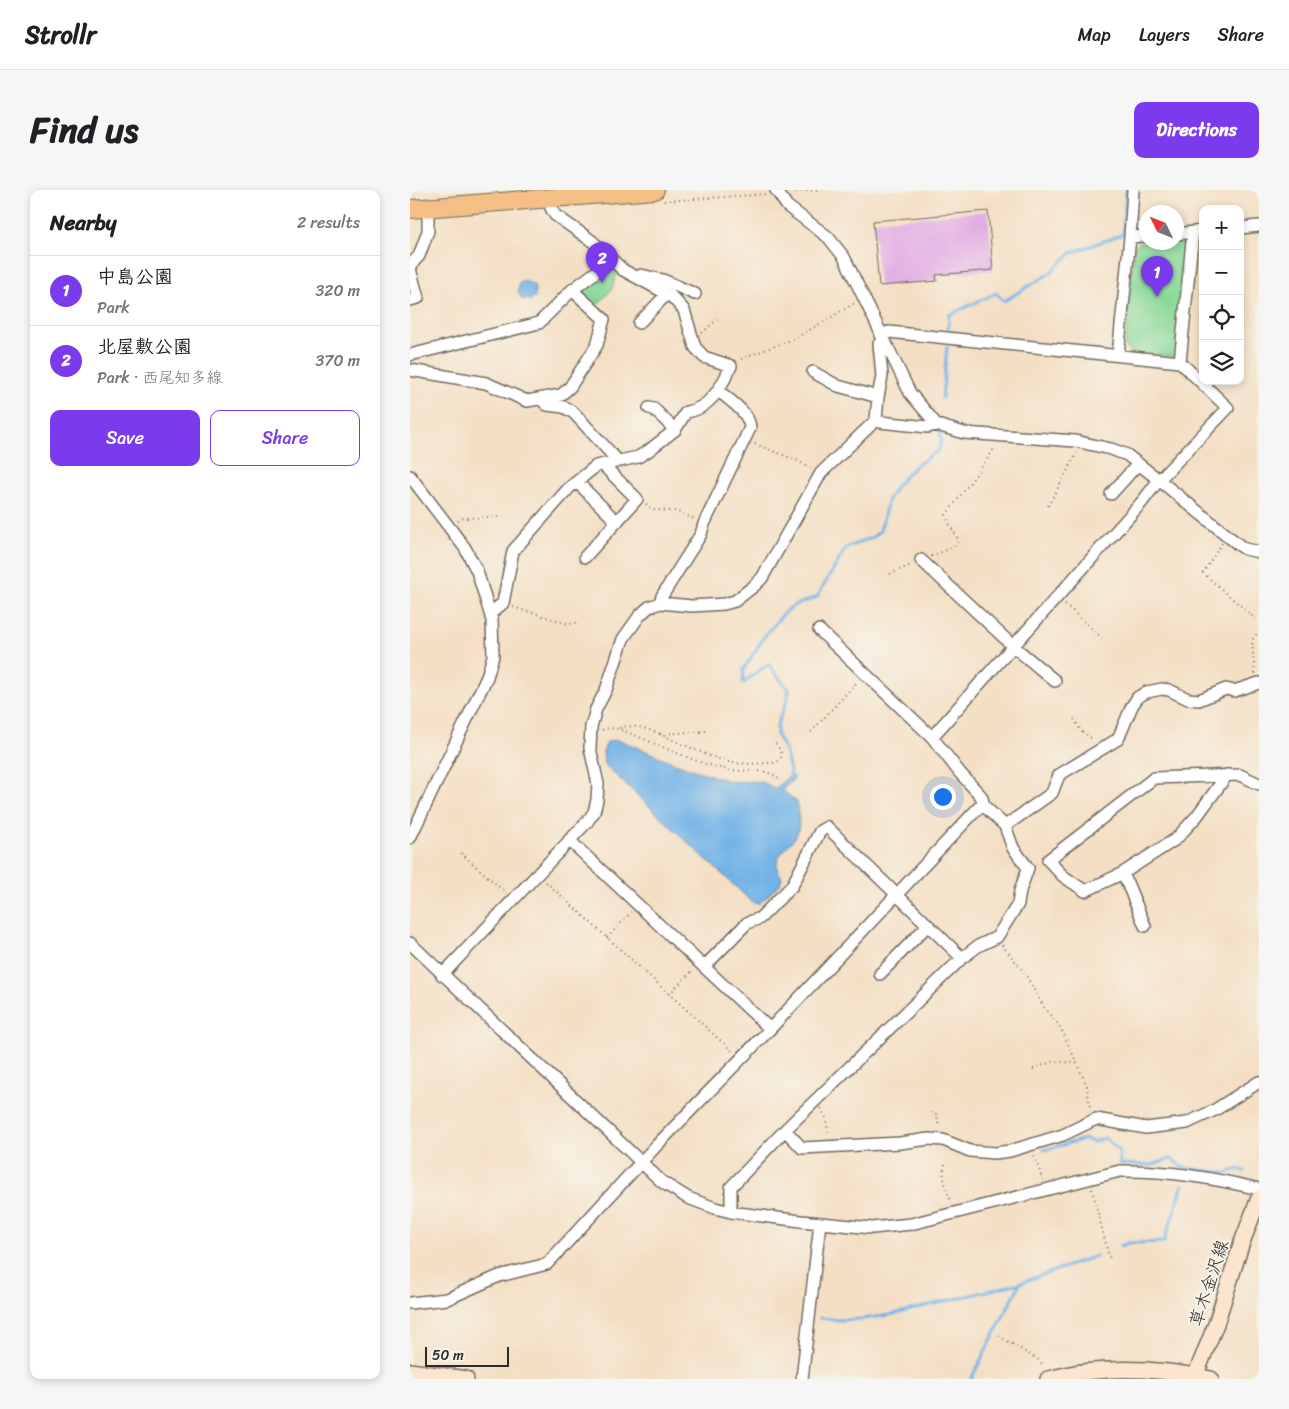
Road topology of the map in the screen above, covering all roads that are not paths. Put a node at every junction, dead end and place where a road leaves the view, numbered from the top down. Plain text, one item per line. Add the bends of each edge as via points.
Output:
1 (655, 190) edge
2 (776, 190) edge
3 (1133, 190) edge
4 (570, 194) edge
5 (550, 198) junction
6 (428, 207) junction
7 (410, 209) edge
8 (1259, 226) edge
9 (1244, 228) edge
10 (1198, 232) edge
11 (1184, 233) edge
12 (1139, 236) edge
13 (1130, 237) junction
14 (612, 260) junction
15 (634, 276) junction
16 (572, 290) junction
17 (667, 294) junction
18 (695, 294) dead end
19 (410, 300) edge
20 (639, 323) dead end
21 (881, 338) junction
22 (410, 355) edge
23 (1118, 355) junction
24 (1180, 362) junction
25 (410, 370) edge
26 (814, 372) dead end
27 (719, 391) junction
28 (878, 397) junction
29 (541, 399) junction
30 (649, 408) dead end
31 (876, 420) junction
32 (937, 425) junction
33 (675, 430) junction
34 (617, 460) junction
35 (1137, 464) junction
36 (603, 465) junction
37 (410, 476) edge
38 (1159, 480) junction
39 (577, 482) junction
40 (1111, 494) dead end
41 (617, 522) junction
42 (1259, 552) edge
43 (585, 557) dead end
44 (921, 560) road end
45 (660, 603) junction
46 (490, 613) junction
47 (819, 630) dead end
48 (1013, 646) junction
49 (1055, 682) dead end
50 (1258, 684) edge
51 (932, 737) junction
52 (1227, 775) junction
53 (1259, 784) edge
54 (982, 804) junction
55 (1005, 826) junction
56 (410, 838) edge
57 (569, 840) junction
58 (1123, 873) junction
59 (897, 894) junction
60 (928, 925) junction
61 (1145, 926) dead end
62 (410, 943) edge
63 (962, 958) junction
64 (702, 965) junction
65 (880, 974) dead end
66 (442, 975) junction
67 (770, 1029) junction
68 (1259, 1082) edge
69 (785, 1130) junction
70 (641, 1164) junction
71 (1259, 1189) edge
72 (1259, 1198) edge
73 (730, 1212) junction
74 (820, 1223) junction
75 (410, 1304) edge
76 (410, 1371) edge
77 (1200, 1378) edge
78 (466, 1379) edge
79 (802, 1379) edge
80 (1050, 1379) edge

1 - 4 main road
2 - 21 street via 787,206 828,237 844,257
3 - 13 street
4 - 5 main road
5 - 6 main road
5 - 14 street via 555,215 592,241
6 - 7 main road
6 - 19 street via 428,231 419,256 410,269 418,298
8 - 9 street
10 - 11 street
10 - 24 street
12 - 13 street
13 - 23 street
14 - 15 street
14 - 16 street
15 - 17 street
15 - 18 street via 650,276
16 - 22 street via 539,323
16 - 29 street via 604,319 597,345 562,395
17 - 20 street
17 - 27 street via 684,310 695,347 704,357 732,366
21 - 23 street via 889,332
21 - 28 street via 882,376
21 - 32 street via 910,393
23 - 24 street
24 - 38 street via 1228,408
25 - 29 street via 486,383 527,401
26 - 28 street via 838,386
27 - 33 street via 696,411 686,412
27 - 45 street via 741,410 750,422 750,428 701,534
28 - 31 street
29 - 34 street via 548,405 574,412
30 - 33 street
31 - 32 street via 928,427
31 - 45 street via 820,475 762,578 744,595 724,604
32 - 35 street via 964,433 1082,442 1111,448
33 - 34 street via 638,457
34 - 36 street
35 - 38 street
35 - 40 street
36 - 39 street via 596,466
36 - 41 street via 637,499
37 - 46 street via 465,548 477,571
38 - 42 street via 1245,549
38 - 48 street
39 - 41 street
39 - 46 street via 513,550 503,603
41 - 43 street
44 - 48 street
45 - 57 street via 648,607 623,639 596,710 591,734 591,754 598,784 594,812
46 - 56 street via 493,656 487,676
47 - 51 street
48 - 49 street
48 - 51 street
50 - 55 street via 1226,689 1198,700 1162,689 1138,697 1118,738 1059,775 1052,793
51 - 54 street via 980,796
52 - 53 street via 1240,775
52 - 58 street via 1176,838
52 - 58 street via 1154,778 1048,860 1063,876 1085,891
54 - 55 street
54 - 59 street
55 - 63 street via 1013,848 1028,868 1018,904 995,938
57 - 64 street
57 - 66 street
58 - 61 street
59 - 60 street
59 - 64 street via 827,827 820,831 792,886 760,918 747,923
59 - 67 street
60 - 63 street
60 - 65 street
62 - 66 street
63 - 69 street
64 - 67 street
66 - 70 street
67 - 70 street
68 - 69 street via 1216,1110 1186,1123 1146,1128 1096,1119 1064,1136 995,1153 970,1151 940,1140 802,1148
69 - 73 street via 731,1187
70 - 73 street via 688,1198
70 - 75 street via 547,1264 499,1276 446,1299
71 - 74 street via 1217,1179 1120,1171 911,1224 872,1228
72 - 77 street, 草木金沢線
73 - 74 street
74 - 79 street
76 - 78 street
77 - 80 street via 1143,1370 1115,1370 1082,1372

